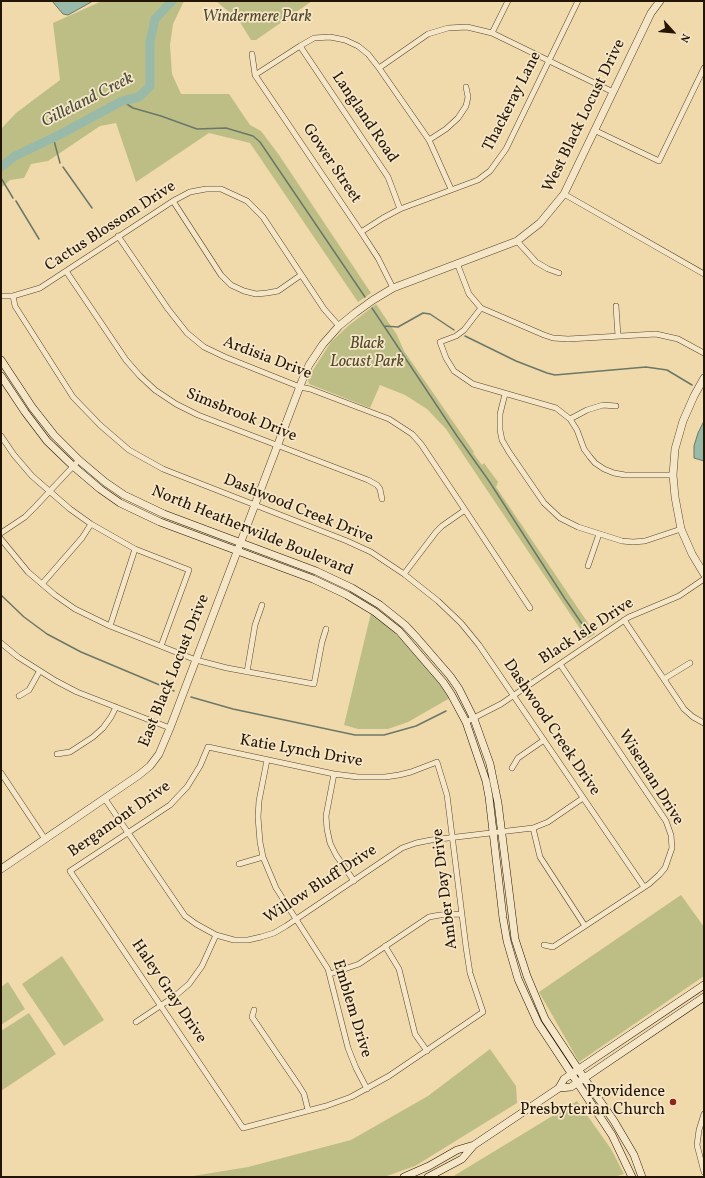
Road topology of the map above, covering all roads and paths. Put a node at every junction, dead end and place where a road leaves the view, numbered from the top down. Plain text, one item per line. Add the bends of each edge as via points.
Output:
1 (508, 1) edge
2 (578, 1) edge
3 (660, 1) edge
4 (492, 33) junction
5 (300, 46) junction
6 (252, 54) dead end
7 (548, 61) junction
8 (379, 68) junction
9 (704, 68) edge
10 (255, 75) junction
11 (466, 87) dead end
12 (613, 92) junction
13 (596, 131) junction
14 (429, 140) junction
15 (451, 189) junction
16 (564, 194) junction
17 (173, 201) junction
18 (400, 209) junction
19 (361, 232) junction
20 (118, 236) junction
21 (517, 241) junction
22 (457, 264) junction
23 (66, 271) junction
24 (559, 273) dead end
25 (704, 274) edge
26 (301, 275) junction
27 (393, 288) junction
28 (1, 296) edge
29 (13, 296) junction
30 (616, 306) dead end
31 (481, 308) junction
32 (339, 326) junction
33 (618, 336) junction
34 (704, 353) edge
35 (1, 360) edge
36 (1, 376) edge
37 (704, 378) edge
38 (300, 387) junction
39 (505, 394) junction
40 (616, 406) dead end
41 (570, 419) junction
42 (1, 436) edge
43 (277, 446) junction
44 (79, 460) junction
45 (73, 466) junction
46 (673, 475) junction
47 (49, 492) junction
48 (382, 499) dead end
49 (255, 506) junction
50 (466, 510) junction
51 (91, 524) junction
52 (681, 529) junction
53 (1, 533) edge
54 (599, 534) junction
55 (1, 539) edge
56 (241, 543) junction
57 (136, 549) junction
58 (238, 551) junction
59 (588, 566) dead end
60 (404, 574) junction
61 (704, 574) edge
62 (704, 579) edge
63 (42, 584) junction
64 (262, 605) dead end
65 (530, 608) dead end
66 (624, 620) junction
67 (110, 626) junction
68 (326, 629) dead end
69 (1, 643) edge
70 (161, 646) junction
71 (196, 660) junction
72 (690, 663) dead end
73 (560, 664) junction
74 (39, 672) junction
75 (247, 672) junction
76 (664, 679) junction
77 (514, 695) junction
78 (19, 696) dead end
79 (116, 707) junction
80 (474, 719) junction
81 (466, 722) junction
82 (704, 723) edge
83 (170, 728) junction
84 (544, 740) junction
85 (208, 747) joint
86 (57, 754) dead end
87 (267, 760) junction
88 (437, 762) joint
89 (512, 768) dead end
90 (1, 773) edge
91 (334, 774) junction
92 (583, 798) junction
93 (105, 799) junction
94 (533, 828) junction
95 (502, 831) junction
96 (493, 832) junction
97 (129, 833) junction
98 (453, 837) junction
99 (45, 839) junction
100 (263, 857) junction
101 (239, 864) dead end
102 (1, 868) edge
103 (70, 871) joint
104 (354, 881) junction
105 (644, 887) junction
106 (461, 914) junction
107 (296, 920) junction
108 (585, 926) junction
109 (216, 934) junction
110 (544, 945) dead end
111 (385, 946) junction
112 (330, 974) junction
113 (704, 985) edge
114 (704, 997) edge
115 (161, 1005) junction
116 (254, 1010) dead end
117 (136, 1022) dead end
118 (538, 1023) junction
119 (550, 1026) junction
120 (426, 1051) junction
121 (578, 1070) junction
122 (571, 1074) junction
123 (584, 1078) junction
124 (577, 1083) junction
125 (559, 1088) junction
126 (367, 1089) junction
127 (308, 1110) junction
128 (704, 1114) edge
129 (474, 1145) junction
130 (629, 1147) junction
131 (621, 1151) junction
132 (704, 1172) edge
133 (404, 1177) edge
134 (428, 1177) edge
135 (632, 1177) edge
136 (642, 1177) edge

1 - 4 street
2 - 7 street, Thackeray Lane
3 - 12 main road, West Black Locust Drive via 651,13
4 - 7 street
4 - 8 street via 467,27 448,28 428,34
5 - 8 street via 314,38 330,37 345,40 368,54
5 - 10 street
5 - 18 street, Langland Road via 388,177
6 - 10 street, Gower Street
7 - 12 street
7 - 15 street, Thackeray Lane via 506,148 490,171 478,180
8 - 14 street
9 - 13 street via 659,161
10 - 19 street, Gower Street
11 - 14 street via 466,106 458,118
12 - 13 main road, West Black Locust Drive
13 - 16 main road, West Black Locust Drive
14 - 15 street
15 - 18 street, Thackeray Lane
16 - 21 main road, West Black Locust Drive via 540,223
16 - 25 street
17 - 20 street, Cactus Blossom Drive
17 - 26 street, Cactus Blossom Drive via 190,192 206,189 222,189 247,201 263,217
17 - 26 street via 221,275 231,285 256,294 267,293 278,291
18 - 19 street, Thackeray Lane
19 - 27 street, Gower Street
20 - 23 street, Cactus Blossom Drive
20 - 38 street, Ardisia Drive via 168,309 195,340 212,352
21 - 22 main road, West Black Locust Drive
21 - 24 street via 536,262
22 - 27 main road, West Black Locust Drive
22 - 31 street via 469,294
23 - 29 street, Cactus Blossom Drive via 40,288
23 - 43 street, Simsbrook Drive via 126,360 155,390 198,415
26 - 32 street, Cactus Blossom Drive
27 - 32 main road, West Black Locust Drive
28 - 29 street, Cactus Blossom Drive
29 - 49 street, Dashwood Creek Drive via 15,306 73,397 105,430 129,450 163,469
30 - 33 street
31 - 33 street via 553,338
31 - 39 street via 464,330 440,342 454,371 473,384
32 - 38 main road, West Black Locust Drive via 315,355
33 - 34 street via 667,336
35 - 44 main road, North Heatherwilde Boulevard via 32,407 54,435
36 - 45 main road, North Heatherwilde Boulevard via 47,441
37 - 46 main road via 690,402 683,421 675,449
38 - 43 main road, West Black Locust Drive
38 - 50 street, Ardisia Drive via 390,419 402,426 421,444
39 - 41 street via 556,408
39 - 54 street via 500,414 500,430 509,452 553,512 578,527
40 - 41 street via 603,405
41 - 46 street via 584,448 604,470 625,475
42 - 47 street via 14,455
43 - 48 street, Simsbrook Drive via 368,480 380,489
43 - 49 main road, West Black Locust Drive
44 - 45 street
44 - 56 main road, North Heatherwilde Boulevard via 124,495 164,514
45 - 47 street
45 - 58 main road, North Heatherwilde Boulevard via 120,503 160,522
46 - 52 main road
47 - 51 street
47 - 53 street via 25,518
49 - 56 main road, West Black Locust Drive
49 - 60 street, Dashwood Creek Drive via 347,541 371,552
50 - 60 street via 436,532
50 - 65 street, Ardisia Drive
51 - 57 street
51 - 63 street
52 - 54 street via 645,541 633,542
52 - 61 main road
54 - 59 street
55 - 63 street
56 - 58 main road, West Black Locust Drive
56 - 80 main road, North Heatherwilde Boulevard via 334,579 380,605 405,625 436,659 459,689
57 - 67 street
57 - 70 street via 189,570
58 - 71 main road, East Black Locust Drive
58 - 81 main road, North Heatherwilde Boulevard via 331,587 375,612 399,632 425,660 451,694
60 - 77 street, Dashwood Creek Drive via 461,623
62 - 66 street, Black Isle Drive via 679,596
63 - 67 street via 75,609
64 - 75 street
66 - 73 street, Black Isle Drive
66 - 76 street
67 - 70 street
68 - 75 street via 314,684
69 - 74 street
70 - 71 street
71 - 75 street
71 - 83 main road, East Black Locust Drive
72 - 76 street
73 - 77 street, Black Isle Drive
73 - 105 street, Wiseman Drive via 672,835 668,861 659,875
74 - 78 street via 29,690
74 - 79 street via 77,692
76 - 82 street via 684,708
77 - 80 street, Black Isle Drive
77 - 84 street, Dashwood Creek Drive
79 - 83 street
79 - 86 street via 103,728 93,737 70,752
80 - 81 street, Black Isle Drive
80 - 95 main road, North Heatherwilde Boulevard via 495,783
81 - 96 main road, North Heatherwilde Boulevard via 490,797
83 - 93 main road, East Black Locust Drive via 159,754 150,766
84 - 89 street via 518,758
84 - 92 street, Dashwood Creek Drive
85 - 87 street, Katie Lynch Drive
85 - 97 street, Bergamont Drive via 187,787 170,805
87 - 91 street, Katie Lynch Drive
87 - 100 street, Emblem Drive via 258,817
88 - 91 street, Katie Lynch Drive via 411,772 385,777
88 - 98 street, Amber Day Drive via 447,795
90 - 99 street
91 - 104 street via 326,816 327,829 336,855
92 - 94 street, Willow Bluff Drive via 548,822
92 - 105 street, Dashwood Creek Drive
93 - 97 street, Willow Bluff Drive
93 - 99 main road, East Black Locust Drive
94 - 95 street, Willow Bluff Drive
94 - 108 street via 540,857
95 - 96 street, Willow Bluff Drive
95 - 119 main road, North Heatherwilde Boulevard via 516,939 526,976
96 - 98 street, Willow Bluff Drive
96 - 118 main road, North Heatherwilde Boulevard via 507,941 518,979
97 - 103 street, Bergamont Drive
97 - 109 street, Willow Bluff Drive via 185,916
98 - 104 street, Willow Bluff Drive via 402,848
98 - 106 street, Amber Day Drive
99 - 102 main road, East Black Locust Drive
100 - 101 street
100 - 107 street, Emblem Drive via 276,888
103 - 115 street, Haley Gray Drive
104 - 107 street, Willow Bluff Drive
105 - 108 street, Wiseman Drive
106 - 111 street via 429,917
106 - 120 street, Amber Day Drive via 470,973 483,1012
107 - 109 street, Willow Bluff Drive via 261,938 234,940
107 - 112 street, Emblem Drive
108 - 110 street, Wiseman Drive via 554,947
109 - 115 street via 194,978 179,993
111 - 112 street via 359,964
111 - 120 street via 399,969 416,1034
112 - 126 street, Emblem Drive via 350,1053
113 - 121 main road
114 - 123 main road
115 - 117 street
115 - 127 street, Haley Gray Drive via 243,1128
116 - 127 street via 252,1017 300,1086
118 - 119 main road
118 - 122 main road, North Heatherwilde Boulevard
119 - 121 main road, North Heatherwilde Boulevard
120 - 126 street
121 - 122 main road
121 - 123 main road, North Heatherwilde Boulevard
122 - 124 main road, North Heatherwilde Boulevard
122 - 125 main road via 564,1079
123 - 124 main road
123 - 130 main road, North Heatherwilde Boulevard
124 - 125 main road
124 - 131 main road, North Heatherwilde Boulevard
125 - 129 main road
126 - 127 street via 334,1104
128 - 132 street via 697,1145
129 - 133 main road via 457,1150
129 - 134 main road via 462,1159
130 - 131 street
130 - 136 main road, North Heatherwilde Boulevard
131 - 135 main road, North Heatherwilde Boulevard

